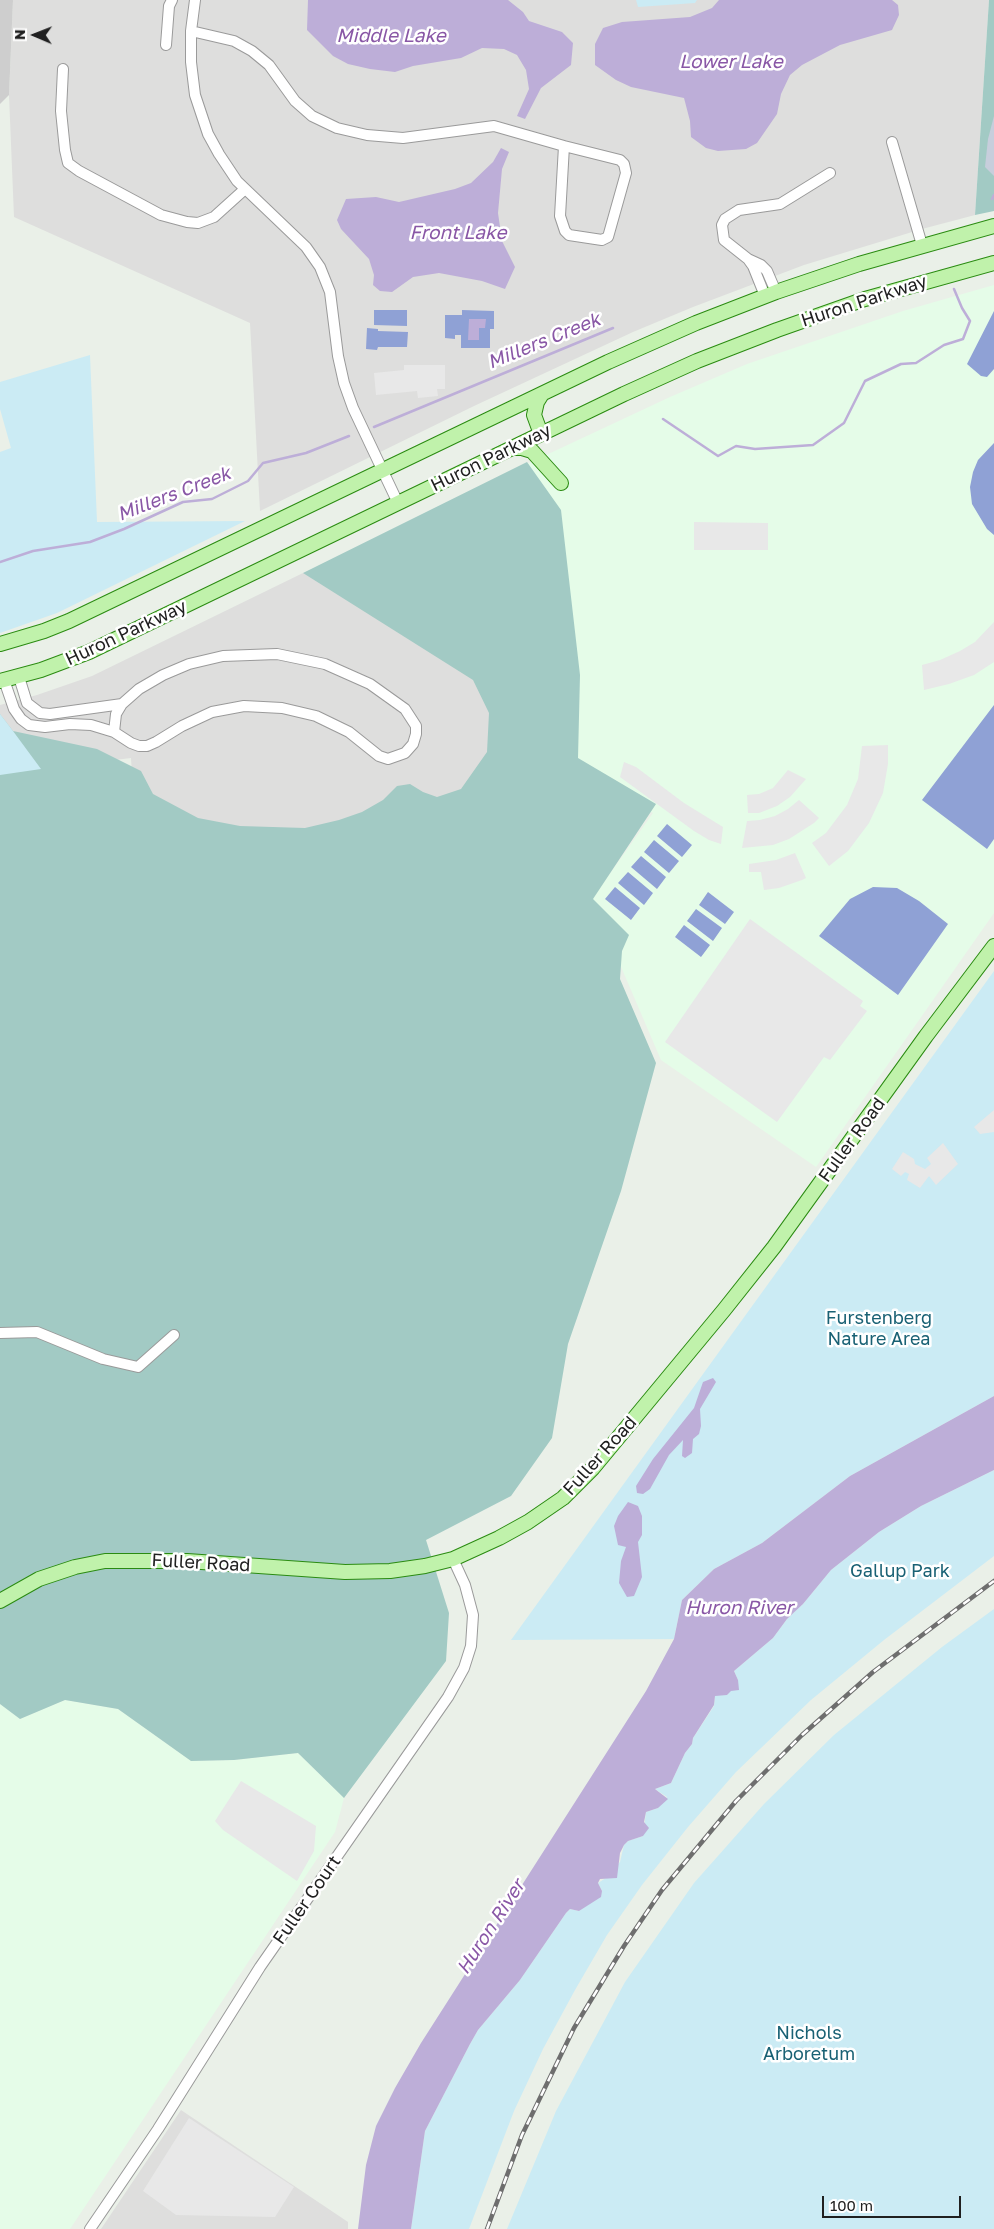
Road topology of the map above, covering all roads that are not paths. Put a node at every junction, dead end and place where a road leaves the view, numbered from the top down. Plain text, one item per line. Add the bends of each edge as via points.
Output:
1 (172, 0) edge
2 (195, 0) edge
3 (191, 31) junction
4 (166, 45) dead end
5 (63, 69) dead end
6 (892, 142) dead end
7 (564, 146) junction
8 (830, 173) dead end
9 (245, 190) junction
10 (994, 226) edge
11 (922, 245) junction
12 (994, 256) edge
13 (994, 263) edge
14 (970, 269) junction
15 (771, 294) junction
16 (542, 394) junction
17 (541, 434) junction
18 (512, 448) junction
19 (382, 471) junction
20 (561, 483) dead end
21 (398, 503) junction
22 (0, 644) edge
23 (18, 677) junction
24 (2, 681) edge
25 (122, 704) junction
26 (114, 732) junction
27 (994, 946) edge
28 (0, 1333) edge
29 (174, 1335) dead end
30 (453, 1560) junction
31 (0, 1601) edge
32 (90, 2229) edge

1 - 4 street
2 - 3 street
3 - 7 street via 234,41 252,51 269,65 295,101 312,116 337,128 403,138 494,126
3 - 9 street via 191,62 198,109 219,154
5 - 9 street via 65,150 68,163 79,171 161,215 187,222 214,217
6 - 11 street
7 - 7 street via 560,216 565,231 569,235 602,240 608,237 626,173 624,164 620,160
8 - 15 street via 780,204 739,210 725,219 722,225 724,240 767,271
9 - 19 street via 306,247 320,267 330,292 344,383
10 - 11 main road, Huron Parkway
11 - 15 main road, Huron Parkway
12 - 14 main road via 981,259
13 - 14 main road, Huron Parkway
14 - 17 main road, Huron Parkway via 865,299 776,330 624,394
15 - 16 main road, Huron Parkway via 649,343
16 - 17 main road via 534,409
16 - 19 main road, Huron Parkway
17 - 18 main road, Huron Parkway
18 - 20 main road via 532,451
18 - 21 main road, Huron Parkway
19 - 21 street
19 - 22 main road, Huron Parkway via 69,621
21 - 23 main road, Huron Parkway via 89,652
23 - 24 main road, Huron Parkway
23 - 25 street via 27,703 40,714
24 - 26 street via 14,709 29,725 91,725
25 - 26 street via 116,714
25 - 26 street via 163,675 188,664 223,656 277,654 325,664 370,684 405,709 416,726 416,734 406,753 388,760 378,756 349,732 327,721 294,710 264,706 212,712 147,746 130,743
27 - 30 main road, Fuller Road via 774,1247 593,1468 563,1498 528,1522
28 - 29 street via 37,1332 103,1359 138,1367
30 - 31 main road, Fuller Road via 390,1571 345,1572 187,1561 105,1561 39,1579
30 - 32 street, Fuller Court via 465,1585 473,1615 471,1646 464,1668 448,1697 260,1967 158,2129

